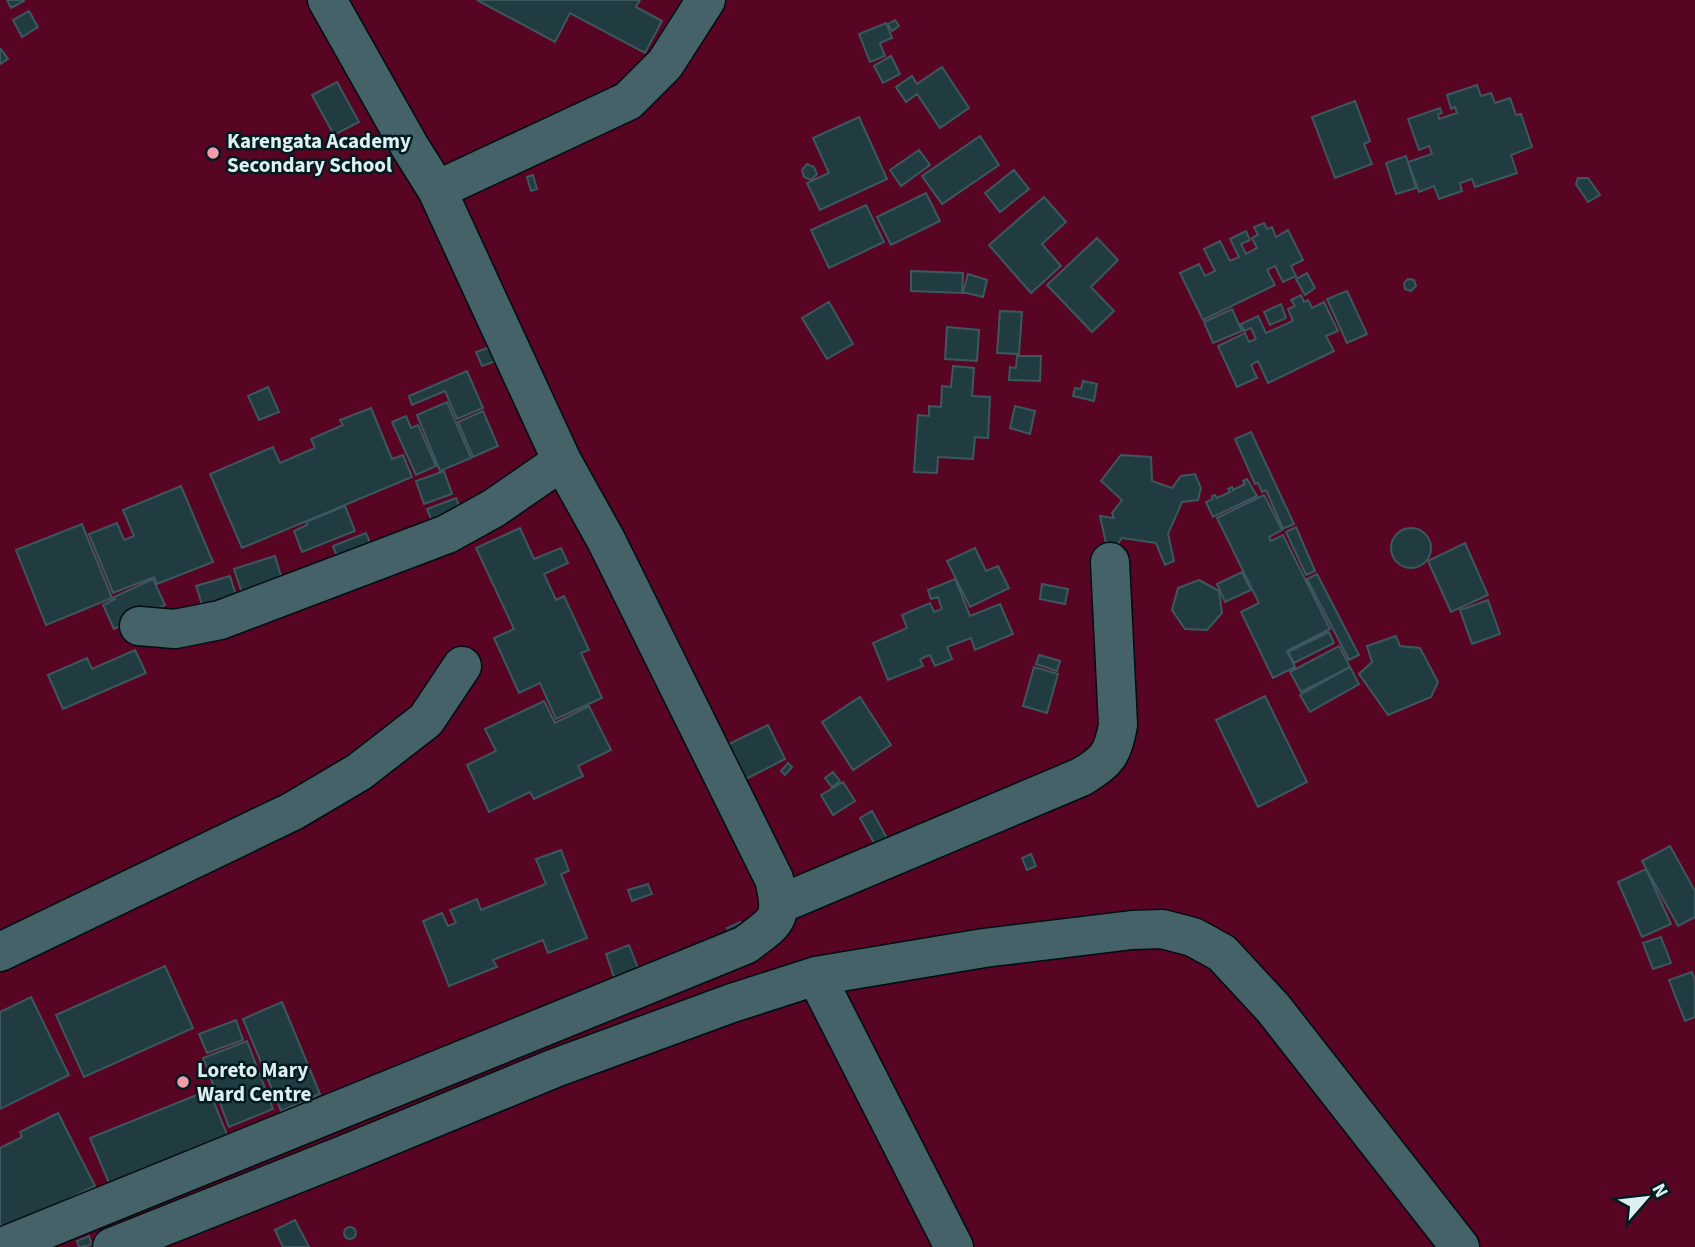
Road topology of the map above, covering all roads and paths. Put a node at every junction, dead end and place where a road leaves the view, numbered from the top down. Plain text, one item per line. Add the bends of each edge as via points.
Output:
1 (327, 0) edge
2 (706, 0) edge
3 (437, 190) junction
4 (562, 461) junction
5 (1110, 562) dead end
6 (139, 626) dead end
7 (462, 666) dead end
8 (780, 904) junction
9 (0, 952) edge
10 (816, 976) junction
11 (2, 1247) edge
12 (112, 1247) edge
13 (954, 1247) edge
14 (1460, 1247) edge

1 - 3 street
2 - 3 street via 665,64 628,101
3 - 4 street
4 - 6 street via 447,534 220,620 175,629
4 - 8 street via 774,879
5 - 8 street via 1118,725 1114,748 1100,766
7 - 9 street via 426,719 359,772 293,811
8 - 11 street via 774,923 746,945
10 - 12 street via 555,1068
10 - 13 street
10 - 14 street via 984,948 1132,930 1162,929 1193,937 1222,953 1273,1008

